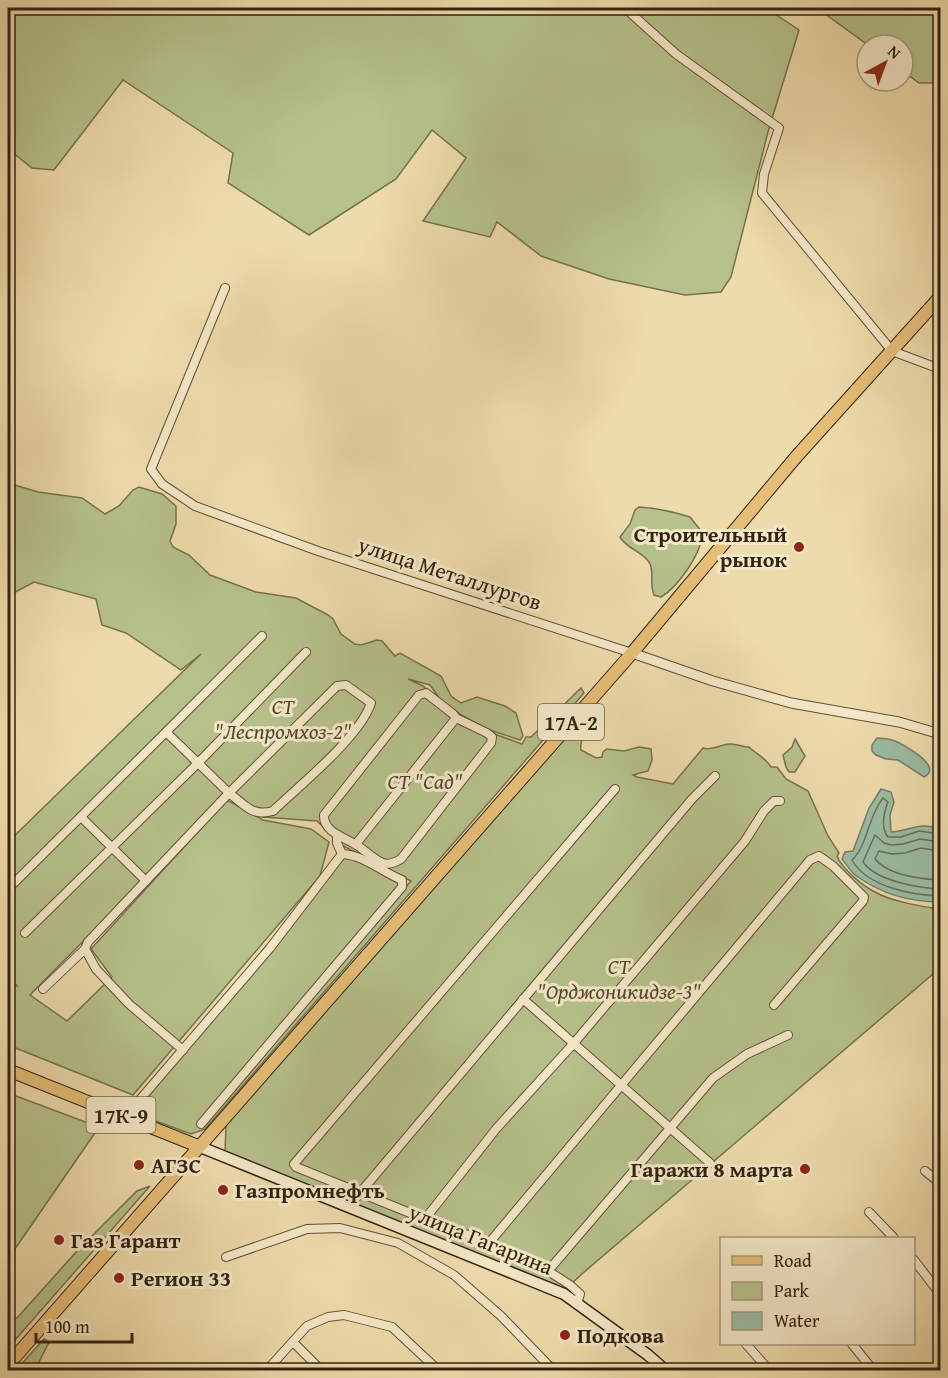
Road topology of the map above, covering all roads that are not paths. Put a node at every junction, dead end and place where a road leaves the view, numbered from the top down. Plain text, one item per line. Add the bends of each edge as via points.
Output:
1 (625, 8) edge
2 (225, 288) dead end
3 (940, 297) edge
4 (892, 351) junction
5 (940, 369) edge
6 (262, 636) dead end
7 (306, 652) dead end
8 (632, 653) junction
9 (456, 718) junction
10 (166, 732) junction
11 (940, 734) edge
12 (198, 763) junction
13 (715, 776) dead end
14 (615, 789) dead end
15 (229, 793) junction
16 (780, 801) dead end
17 (81, 817) junction
18 (337, 835) junction
19 (356, 844) junction
20 (112, 847) junction
21 (342, 855) junction
22 (146, 881) junction
23 (8, 889) edge
24 (25, 933) dead end
25 (85, 949) junction
26 (43, 989) dead end
27 (524, 999) junction
28 (774, 1005) dead end
29 (788, 1035) dead end
30 (574, 1043) junction
31 (183, 1050) junction
32 (8, 1070) edge
33 (622, 1084) junction
34 (125, 1117) junction
35 (201, 1124) dead end
36 (669, 1127) junction
37 (198, 1146) junction
38 (710, 1162) dead end
39 (925, 1171) dead end
40 (940, 1184) edge
41 (359, 1193) junction
42 (349, 1206) junction
43 (869, 1212) dead end
44 (425, 1219) junction
45 (892, 1237) edge
46 (489, 1243) junction
47 (226, 1257) dead end
48 (915, 1261) edge
49 (548, 1271) junction
50 (940, 1294) edge
51 (577, 1304) junction
52 (293, 1342) junction
53 (747, 1345) edge
54 (853, 1345) edge
55 (8, 1365) edge
56 (267, 1371) edge
57 (321, 1371) edge
58 (438, 1371) edge
59 (553, 1371) edge
60 (665, 1371) edge
61 (769, 1371) edge
62 (873, 1371) edge

1 - 4 street via 684,60 778,128 762,193
2 - 8 street, улица Металлургов via 151,469 162,484 195,506 318,551
3 - 4 main road, 17А-2
4 - 5 street
4 - 8 main road, 17А-2
6 - 10 street
7 - 12 street
8 - 11 street, улица Металлургов via 791,703 899,722
8 - 37 main road, 17А-2
9 - 18 street via 426,693 419,695 324,814 324,820
9 - 19 street
9 - 19 street via 487,733 492,737 491,743 401,859 382,863
10 - 12 street
10 - 17 street
12 - 15 street
12 - 20 street
13 - 27 street
14 - 41 street via 294,1164
15 - 15 street via 255,813 273,811 353,734 371,703 346,685 337,686
15 - 22 street
16 - 30 street via 774,801 764,811 745,841
17 - 20 street
17 - 23 street
18 - 19 street
18 - 21 street
20 - 22 street
20 - 24 street
21 - 31 street
21 - 35 street via 359,858 402,880 402,887
22 - 25 street
25 - 26 street
25 - 31 street via 96,969 129,1004
27 - 30 street
27 - 41 street
28 - 33 street via 863,901 864,897 819,856 810,860
29 - 36 street via 747,1054 713,1078
30 - 33 street
30 - 44 street via 496,1129
31 - 34 street
32 - 34 main road, 17К-9
33 - 36 street
33 - 46 street
34 - 37 main road, 17К-9
36 - 38 street
36 - 49 street
37 - 42 main road, улица Гагарина
37 - 55 main road, 17А-2
39 - 40 street
41 - 42 street
41 - 44 street
42 - 51 main road, улица Гагарина via 564,1294
43 - 45 street
44 - 46 street
46 - 49 street
47 - 59 street via 307,1229 340,1228 398,1242 467,1285
48 - 50 street
49 - 51 street via 580,1294
51 - 60 main road, улица Гагарина
52 - 56 street
52 - 57 street
52 - 58 street via 308,1326 344,1315 392,1327
53 - 61 street
54 - 62 street

